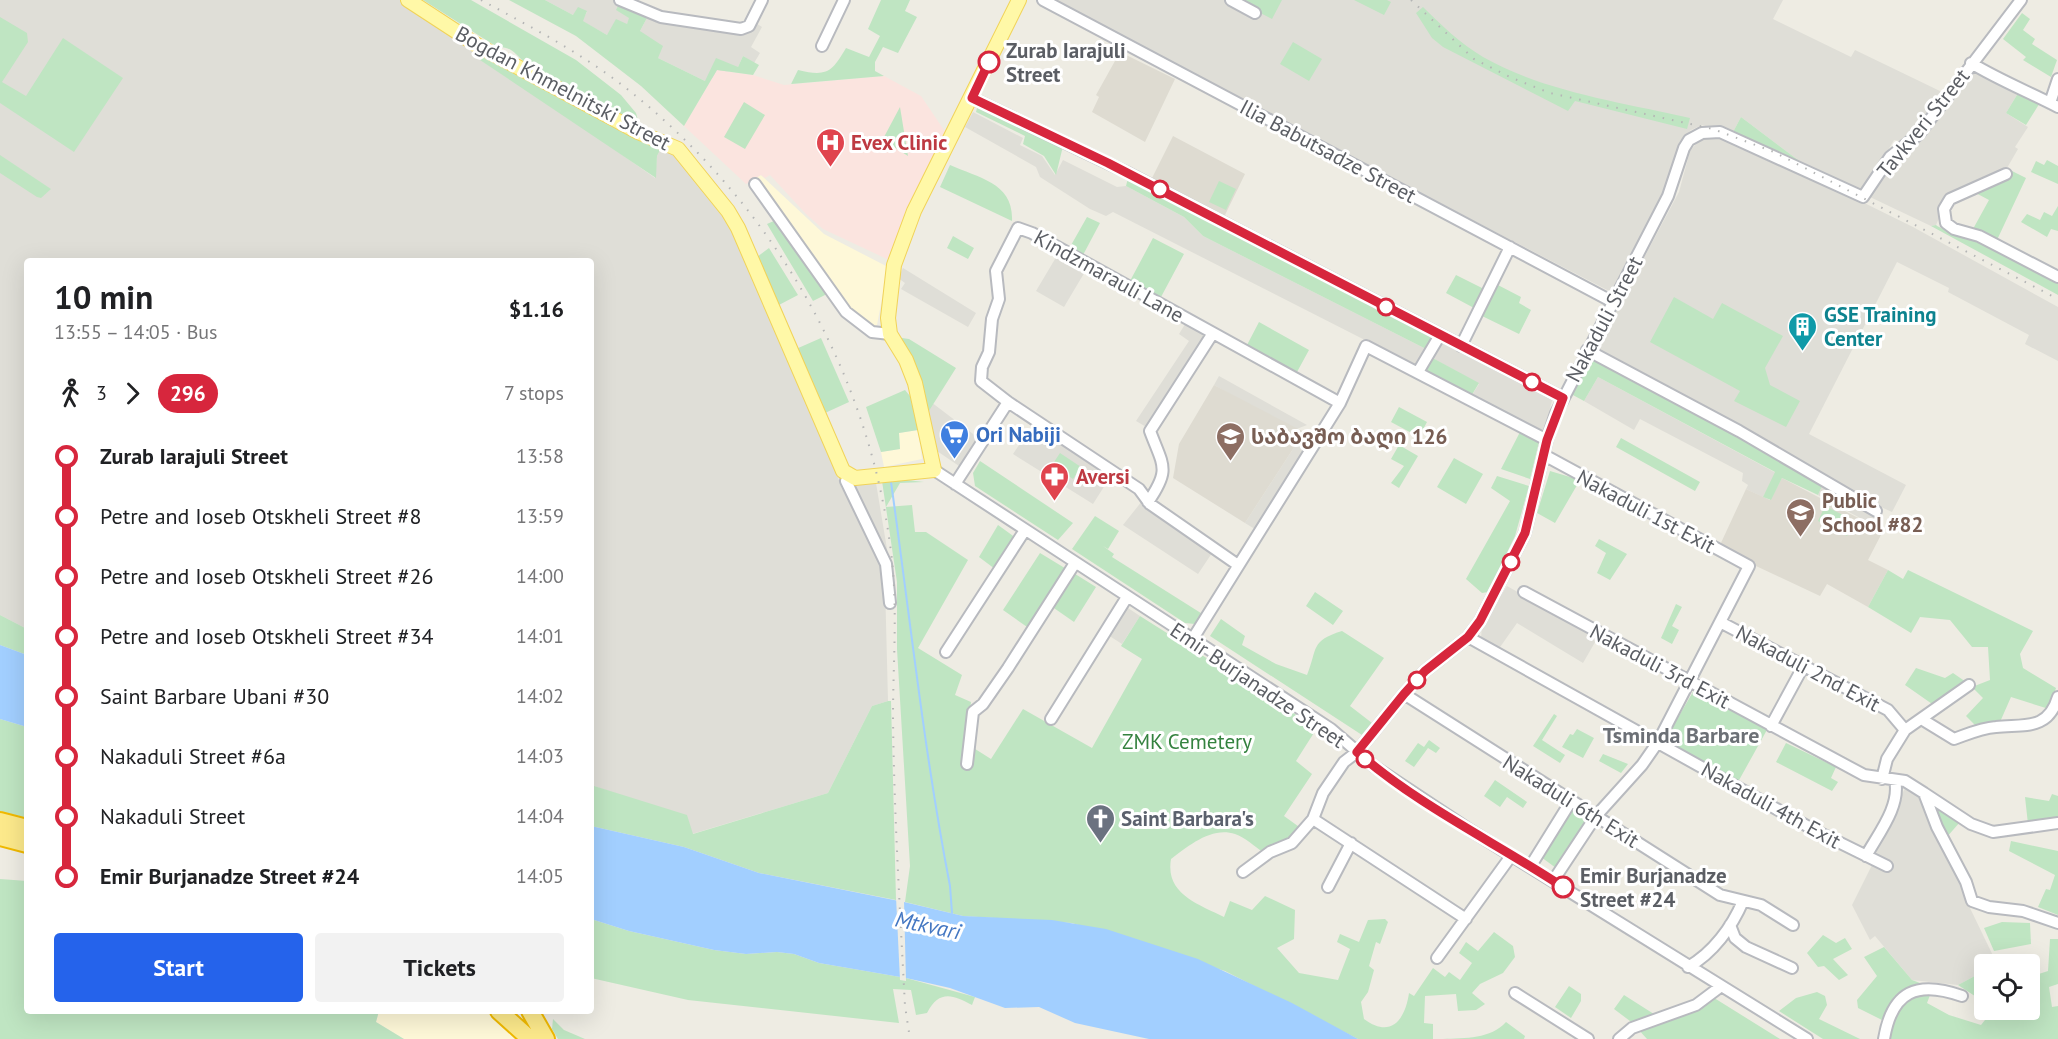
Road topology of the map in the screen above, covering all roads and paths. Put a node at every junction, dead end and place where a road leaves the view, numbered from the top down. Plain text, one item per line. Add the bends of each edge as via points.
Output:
1 (408, 0) edge
2 (620, 0) edge
3 (762, 0) edge
4 (844, 0) edge
5 (1019, 0) edge
6 (1043, 0) edge
7 (1231, 0) edge
8 (2021, 0) edge
9 (1255, 13) dead end
10 (822, 46) dead end
11 (1971, 63) junction
12 (2058, 79) edge
13 (972, 98) junction
14 (2054, 105) edge
15 (1708, 131) joint
16 (2006, 174) dead end
17 (755, 184) dead end
18 (1510, 247) junction
19 (2058, 277) edge
20 (1613, 302) junction
21 (1213, 333) junction
22 (890, 334) junction
23 (1440, 335) junction
24 (1461, 346) junction
25 (1587, 350) junction
26 (1418, 372) junction
27 (1563, 398) junction
28 (1008, 402) junction
29 (1340, 404) junction
30 (1547, 440) junction
31 (1544, 455) junction
32 (934, 470) junction
33 (850, 477) junction
34 (955, 484) junction
35 (1148, 502) junction
36 (1876, 511) dead end
37 (1025, 530) junction
38 (1075, 563) junction
39 (1238, 565) junction
40 (1524, 592) dead end
41 (1127, 597) junction
42 (890, 603) dead end
43 (1720, 621) junction
44 (1468, 637) junction
45 (1192, 640) junction
46 (946, 652) dead end
47 (1804, 665) junction
48 (1687, 681) junction
49 (1969, 685) dead end
50 (1404, 694) junction
51 (2058, 697) edge
52 (1051, 719) dead end
53 (1923, 720) junction
54 (1771, 726) junction
55 (1905, 730) junction
56 (1658, 742) junction
57 (1357, 752) junction
58 (967, 764) dead end
59 (1882, 779) junction
60 (1895, 780) junction
61 (1924, 793) junction
62 (1571, 801) junction
63 (1596, 816) junction
64 (1313, 819) junction
65 (0, 821) edge
66 (2058, 823) edge
67 (24, 827) edge
68 (0, 837) edge
69 (24, 843) edge
70 (1351, 843) junction
71 (1511, 856) junction
72 (1866, 856) junction
73 (1887, 866) dead end
74 (1530, 867) junction
75 (1243, 872) dead end
76 (1553, 881) junction
77 (1328, 887) dead end
78 (1743, 901) junction
79 (1466, 919) junction
80 (2058, 923) edge
81 (1730, 925) junction
82 (1793, 926) dead end
83 (1437, 958) dead end
84 (1688, 966) junction
85 (1792, 968) dead end
86 (1720, 987) junction
87 (1515, 993) dead end
88 (1962, 996) dead end
89 (502, 1014) edge
90 (532, 1014) edge
91 (530, 1039) edge
92 (546, 1039) edge
93 (1588, 1039) edge
94 (1619, 1039) edge
95 (1807, 1039) edge
96 (1884, 1039) edge

1 - 33 main road, Bogdan Khmelnitski Street via 477,45 684,155 738,228 840,464
2 - 3 street via 661,17 741,29 752,22
4 - 10 street
5 - 13 main road
6 - 18 street, Ilia Babutsadze Street
7 - 9 street
8 - 11 street, Tavkveri Street
11 - 14 street
11 - 15 street, Tavkveri Street via 1919,134 1890,157 1863,197 1771,153 1720,132
12 - 14 street
13 - 22 main road via 901,244 889,299
13 - 23 street via 1108,163
15 - 20 street, Nakaduli Street via 1695,136 1684,147 1668,196
16 - 19 street via 1950,199 1944,208 1946,223
17 - 22 street via 846,312 872,332
18 - 20 street, Ilia Babutsadze Street
18 - 24 street
20 - 25 street, Nakaduli Street
21 - 28 street, Kindzmarauli Lane via 1032,232 1018,228 996,271 999,299 992,319 989,352 979,377
21 - 29 street, Kindzmarauli Lane
21 - 35 street via 1150,431 1163,464 1163,480
22 - 32 main road via 915,383
23 - 24 street
23 - 26 street
24 - 27 street
25 - 27 street, Nakaduli Street
25 - 36 street via 1739,430
26 - 29 street via 1366,346
26 - 30 street
27 - 30 street, Nakaduli Street
28 - 34 street
28 - 35 street, Kindzmarauli Lane via 1139,489
29 - 39 street
30 - 31 street, Nakaduli Street
31 - 43 street, Nakaduli 1st Exit via 1749,566
31 - 44 street, Nakaduli Street via 1525,533 1488,607
32 - 33 main road
32 - 34 street, Emir Burjanadze Street
33 - 42 street via 846,481 888,571
34 - 37 street, Emir Burjanadze Street
35 - 39 street, Kindzmarauli Lane
37 - 38 street, Emir Burjanadze Street
37 - 46 street
38 - 41 street, Emir Burjanadze Street
38 - 58 street via 1008,668 974,712
39 - 45 street
40 - 48 street, Nakaduli 3rd Exit
41 - 45 street, Emir Burjanadze Street
41 - 52 street
43 - 47 street, Nakaduli 2nd Exit
43 - 48 street
44 - 50 street, Nakaduli Street via 1425,671
44 - 56 street, Nakaduli 4th Exit
45 - 57 street, Emir Burjanadze Street via 1331,729
47 - 54 street
47 - 55 street, Nakaduli 2nd Exit via 1888,710
48 - 54 street, Nakaduli 3rd Exit
48 - 56 street
49 - 53 street
50 - 57 street, Nakaduli Street
50 - 62 street, Nakaduli 6th Exit
51 - 53 street via 2054,709 2039,723 1983,729 1954,739
53 - 55 street
54 - 59 street, Nakaduli 3rd Exit via 1864,775
55 - 59 street via 1887,759
56 - 63 street
56 - 72 street, Nakaduli 4th Exit
57 - 64 street, Nakaduli Street via 1344,762 1323,793
57 - 71 street, Emir Burjanadze Street
59 - 60 street, Nakaduli 3rd Exit
60 - 61 street, Nakaduli 3rd Exit via 1911,783
60 - 72 street via 1894,803
61 - 66 street, Nakaduli 3rd Exit via 1971,824 1993,832
61 - 80 street via 1972,901
62 - 63 street, Nakaduli 6th Exit
62 - 74 street
63 - 76 street
63 - 78 street, Nakaduli 6th Exit via 1720,895
64 - 70 street
64 - 75 street, Nakaduli Street via 1289,846 1270,852
65 - 67 highway
68 - 69 highway
70 - 77 street
70 - 79 street
71 - 74 street, Emir Burjanadze Street
71 - 79 street
72 - 73 street, Nakaduli 4th Exit
74 - 76 street, Emir Burjanadze Street
76 - 84 street, Emir Burjanadze Street
78 - 81 street
78 - 82 street, Nakaduli 6th Exit via 1761,905
79 - 83 street
81 - 84 street via 1704,958
81 - 85 street via 1735,938 1746,947
84 - 86 street, Emir Burjanadze Street
86 - 94 street via 1696,1005 1632,1028
86 - 95 street, Emir Burjanadze Street
87 - 93 street
88 - 96 street via 1939,987 1910,992 1889,1017
89 - 91 highway
90 - 92 highway

